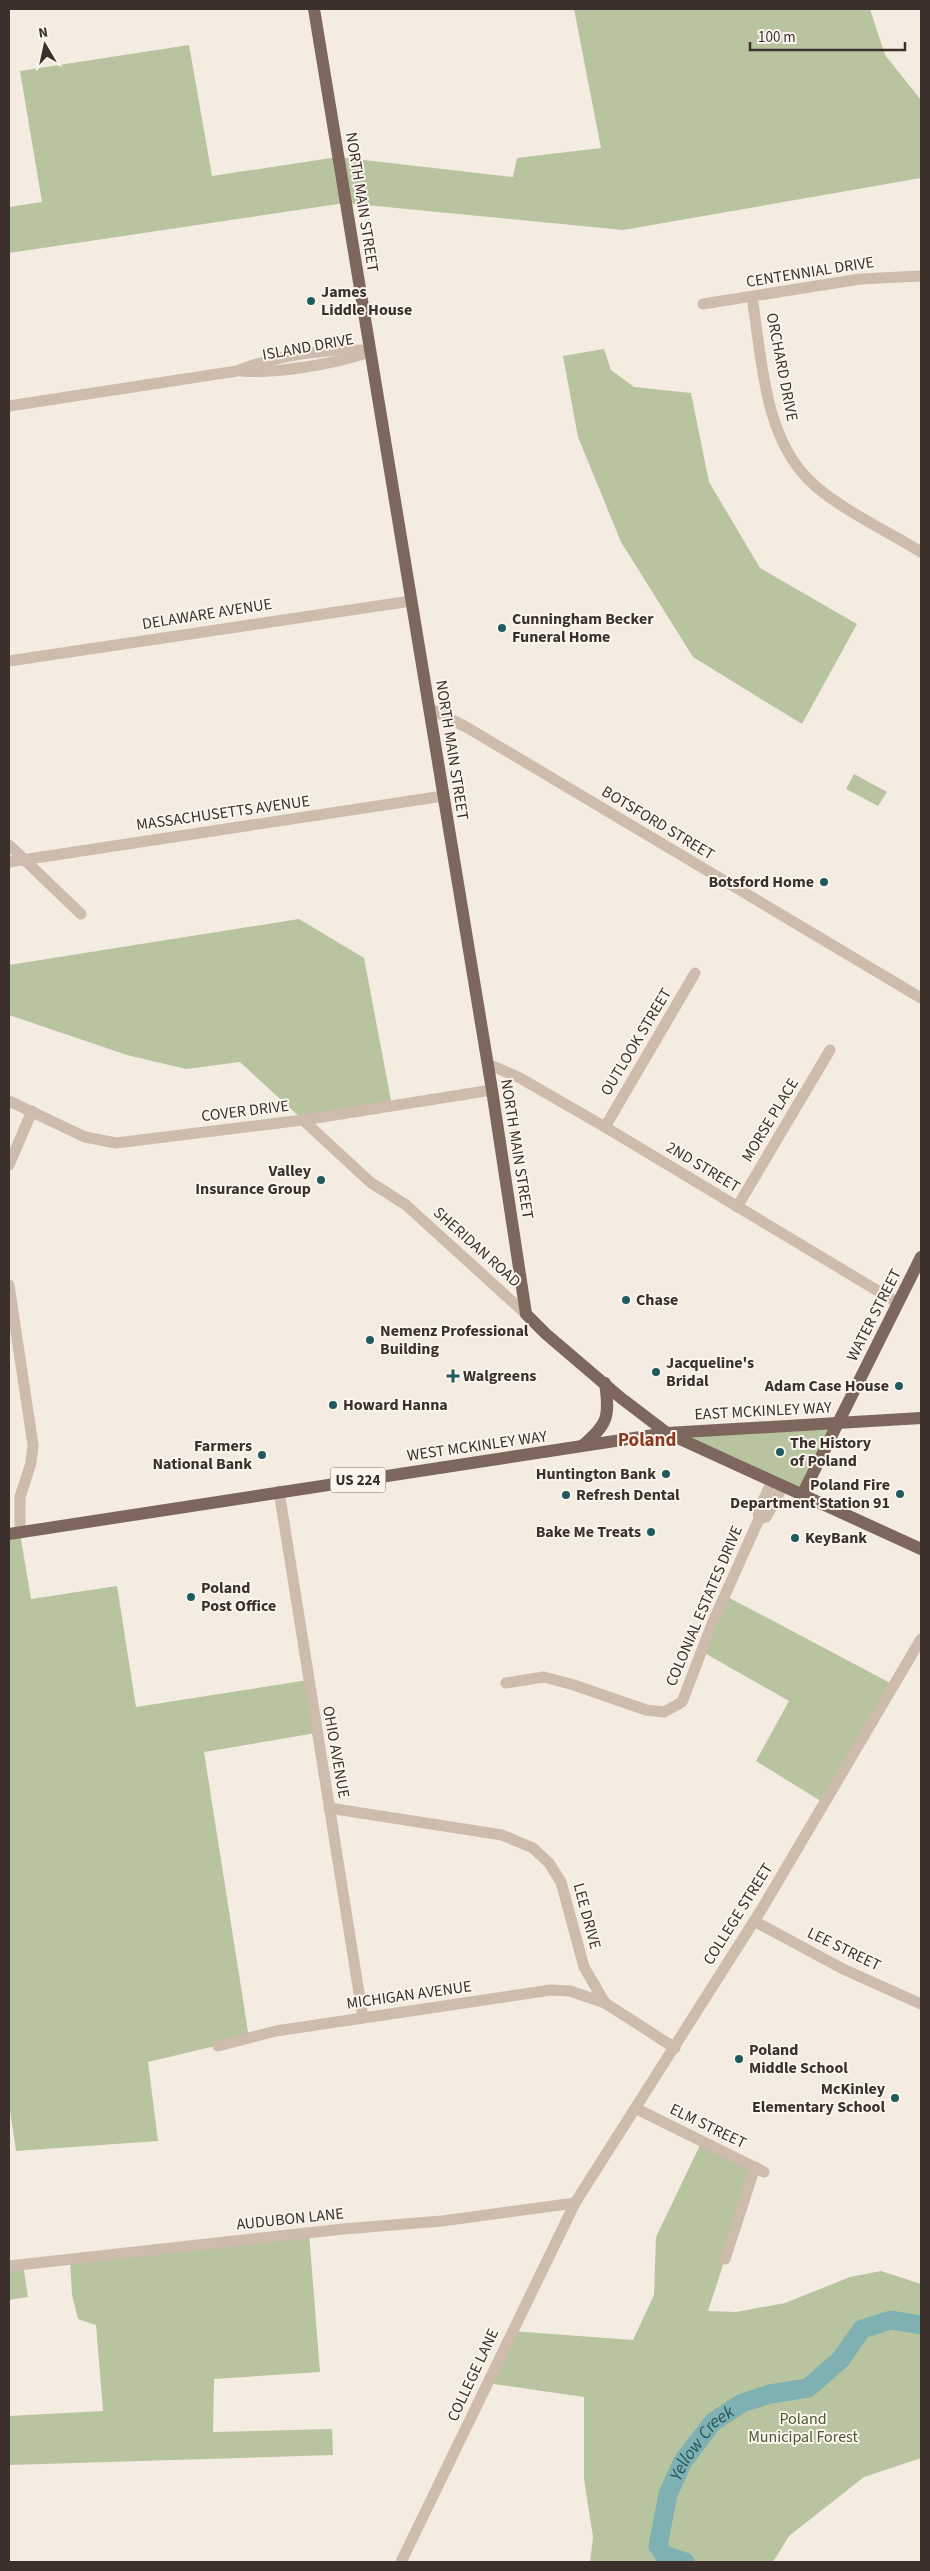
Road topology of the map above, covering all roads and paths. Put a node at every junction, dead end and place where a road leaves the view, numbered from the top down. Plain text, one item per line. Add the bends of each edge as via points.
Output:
1 (314, 9) edge
2 (921, 276) edge
3 (752, 297) junction
4 (703, 304) dead end
5 (370, 351) junction
6 (9, 406) edge
7 (921, 552) edge
8 (411, 601) junction
9 (9, 661) edge
10 (429, 708) junction
11 (443, 796) junction
12 (9, 845) edge
13 (24, 860) junction
14 (9, 862) edge
15 (81, 914) dead end
16 (695, 973) dead end
17 (921, 998) edge
18 (830, 1050) dead end
19 (488, 1064) junction
20 (492, 1090) junction
21 (9, 1100) edge
22 (32, 1111) junction
23 (303, 1120) junction
24 (605, 1127) junction
25 (9, 1165) edge
26 (737, 1207) junction
27 (921, 1257) edge
28 (9, 1285) edge
29 (898, 1303) junction
30 (526, 1314) junction
31 (605, 1384) junction
32 (921, 1418) edge
33 (838, 1423) junction
34 (667, 1433) junction
35 (582, 1446) junction
36 (777, 1483) junction
37 (279, 1492) junction
38 (802, 1494) junction
39 (14, 1534) edge
40 (921, 1549) edge
41 (921, 1639) edge
42 (506, 1683) dead end
43 (329, 1808) junction
44 (754, 1922) junction
45 (605, 2002) junction
46 (921, 2004) edge
47 (362, 2018) junction
48 (218, 2046) dead end
49 (675, 2048) junction
50 (637, 2109) junction
51 (575, 2203) junction
52 (725, 2259) dead end
53 (9, 2266) edge
54 (401, 2562) edge

1 - 5 main road, NORTH MAIN STREET
2 - 3 street, CENTENNIAL DRIVE via 860,279
3 - 4 street, CENTENNIAL DRIVE
3 - 7 street, ORCHARD DRIVE via 770,409 787,453 823,492
5 - 6 street, ISLAND DRIVE via 347,349 259,363 237,371
5 - 8 main road, NORTH MAIN STREET
8 - 9 street, DELAWARE AVENUE
8 - 10 main road, NORTH MAIN STREET
10 - 11 main road, NORTH MAIN STREET
10 - 17 street, BOTSFORD STREET via 468,728
11 - 13 street, MASSACHUSETTS AVENUE
11 - 19 main road, NORTH MAIN STREET
12 - 13 street
13 - 14 street, MASSACHUSETTS AVENUE
13 - 15 street
16 - 24 street, OUTLOOK STREET
18 - 26 street, MORSE PLACE
19 - 20 main road, NORTH MAIN STREET
19 - 24 street, 2ND STREET via 520,1078
20 - 23 street, COVER DRIVE
20 - 30 main road, NORTH MAIN STREET
21 - 22 street, COVER DRIVE
22 - 23 street, COVER DRIVE via 85,1137 116,1142
22 - 25 street
23 - 30 street, SHERIDAN ROAD via 370,1182 406,1204
24 - 26 street, 2ND STREET
26 - 29 street, 2ND STREET
27 - 29 main road, WATER STREET
28 - 39 street via 33,1445
29 - 33 main road, WATER STREET
30 - 31 main road
31 - 34 main road
31 - 35 main road via 607,1417 599,1432
32 - 33 main road, EAST MCKINLEY WAY / US 224
33 - 34 main road, EAST MCKINLEY WAY / US 224
33 - 38 main road, WATER STREET
34 - 35 main road, WEST MCKINLEY WAY / US 224
34 - 36 main road
35 - 37 main road, WEST MCKINLEY WAY / US 224
36 - 38 main road
36 - 42 street, COLONIAL ESTATES DRIVE via 758,1512 759,1519 712,1624 682,1702 664,1712 646,1710 544,1678
37 - 39 main road, WEST MCKINLEY WAY / US 224
37 - 43 street, OHIO AVENUE
38 - 40 main road
41 - 44 street, COLLEGE STREET
43 - 45 street, LEE DRIVE via 502,1835 533,1848 549,1863 561,1882 584,1967
43 - 47 street, OHIO AVENUE
44 - 46 street, LEE STREET via 843,1969
44 - 49 street, COLLEGE STREET
45 - 47 street, MICHIGAN AVENUE via 570,1991 551,1990
45 - 49 street, LEE DRIVE
47 - 48 street, MICHIGAN AVENUE via 276,2031
49 - 50 street, COLLEGE STREET
50 - 51 street, COLLEGE STREET
50 - 52 street, ELM STREET via 760,2170
51 - 53 street, AUDUBON LANE via 442,2221
51 - 54 street, COLLEGE LANE

